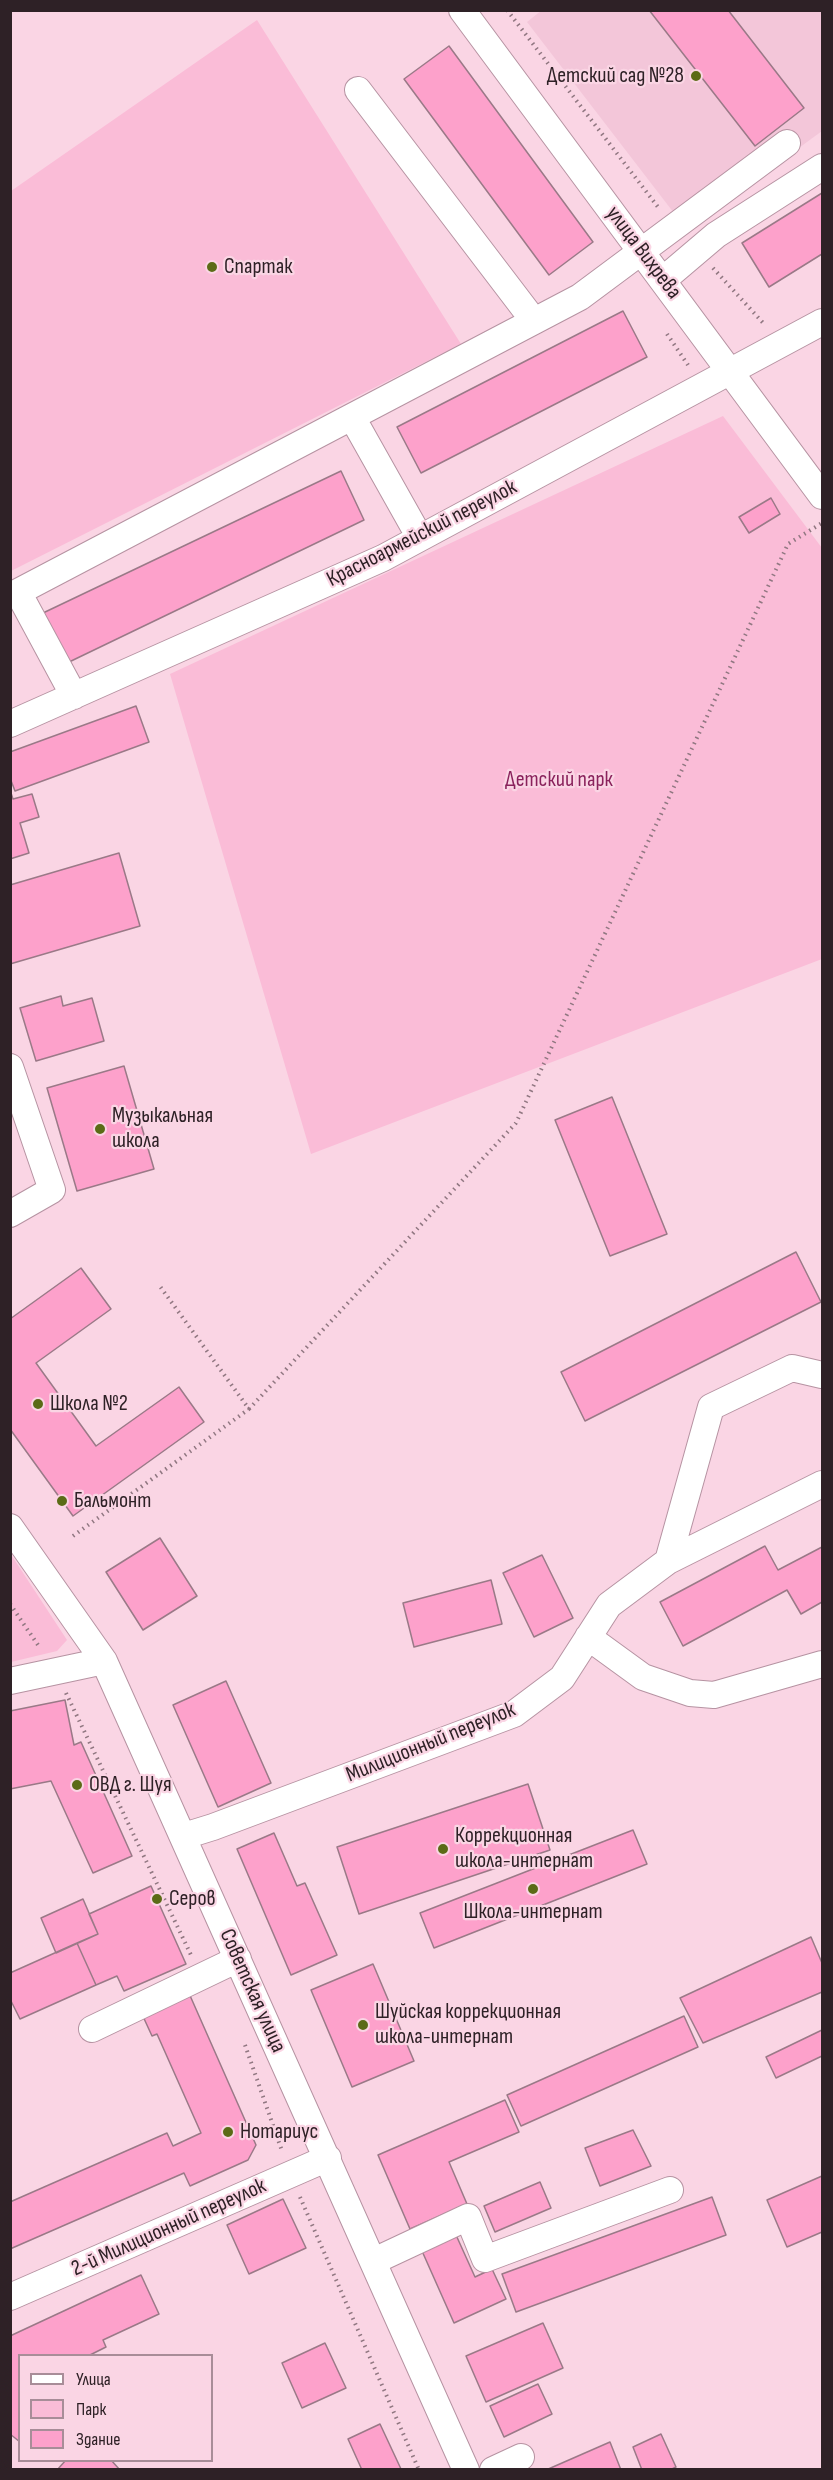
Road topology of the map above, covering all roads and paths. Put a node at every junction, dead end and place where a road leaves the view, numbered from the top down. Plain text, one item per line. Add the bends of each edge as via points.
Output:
1 (462, 10) edge
2 (507, 10) edge
3 (358, 90) dead end
4 (787, 142) dead end
5 (822, 167) edge
6 (673, 227) junction
7 (642, 251) junction
8 (697, 251) junction
9 (663, 280) junction
10 (534, 321) junction
11 (822, 322) edge
12 (782, 344) junction
13 (731, 370) junction
14 (352, 417) junction
15 (822, 496) edge
16 (822, 523) edge
17 (420, 538) junction
18 (74, 696) junction
19 (10, 724) edge
20 (10, 1067) edge
21 (10, 1214) edge
22 (159, 1285) dead end
23 (822, 1375) edge
24 (249, 1409) junction
25 (822, 1484) edge
26 (10, 1527) edge
27 (73, 1536) dead end
28 (668, 1561) junction
29 (10, 1604) edge
30 (588, 1638) junction
31 (104, 1661) junction
32 (822, 1664) edge
33 (56, 1672) junction
34 (10, 1681) edge
35 (184, 1836) junction
36 (228, 1964) junction
37 (92, 2029) dead end
38 (241, 2034) dead end
39 (328, 2158) junction
40 (290, 2174) junction
41 (670, 2190) dead end
42 (374, 2261) junction
43 (10, 2297) edge
44 (521, 2457) dead end
45 (419, 2469) edge
46 (466, 2469) edge
47 (492, 2469) edge

1 - 7 street, улица Вихрева
2 - 6 path
3 - 10 street
4 - 6 street
5 - 8 street
6 - 7 street
7 - 9 street, улица Вихрева
7 - 10 street via 580,297
8 - 9 street
8 - 12 path
9 - 13 street, улица Вихрева
10 - 14 street
11 - 12 street, Красноармейский переулок
12 - 13 street, Красноармейский переулок
13 - 15 street, улица Вихрева
13 - 17 street, Красноармейский переулок
14 - 17 street
14 - 18 street via 18,592
16 - 24 path via 788,544 516,1123
17 - 18 street, Красноармейский переулок
18 - 19 street, Красноармейский переулок
20 - 21 street via 52,1190
22 - 24 path
23 - 28 street via 792,1368 711,1407
24 - 27 path
25 - 28 street, Милиционный переулок
26 - 31 street, Советская улица
28 - 30 street, Милиционный переулок via 609,1605
29 - 33 path
30 - 32 street via 643,1677 690,1693 714,1695
30 - 35 street, Милиционный переулок via 562,1678 514,1714
31 - 33 street
31 - 35 street, Советская улица
33 - 34 street
33 - 36 path via 196,1966
35 - 36 street, Советская улица
36 - 37 street
36 - 39 street, Советская улица
38 - 40 path
39 - 40 street, 2-й Милиционный переулок
39 - 42 street, Советская улица
40 - 43 street, 2-й Милиционный переулок
40 - 45 path
41 - 42 street via 485,2259 468,2217
42 - 46 street, Советская улица
44 - 47 street

